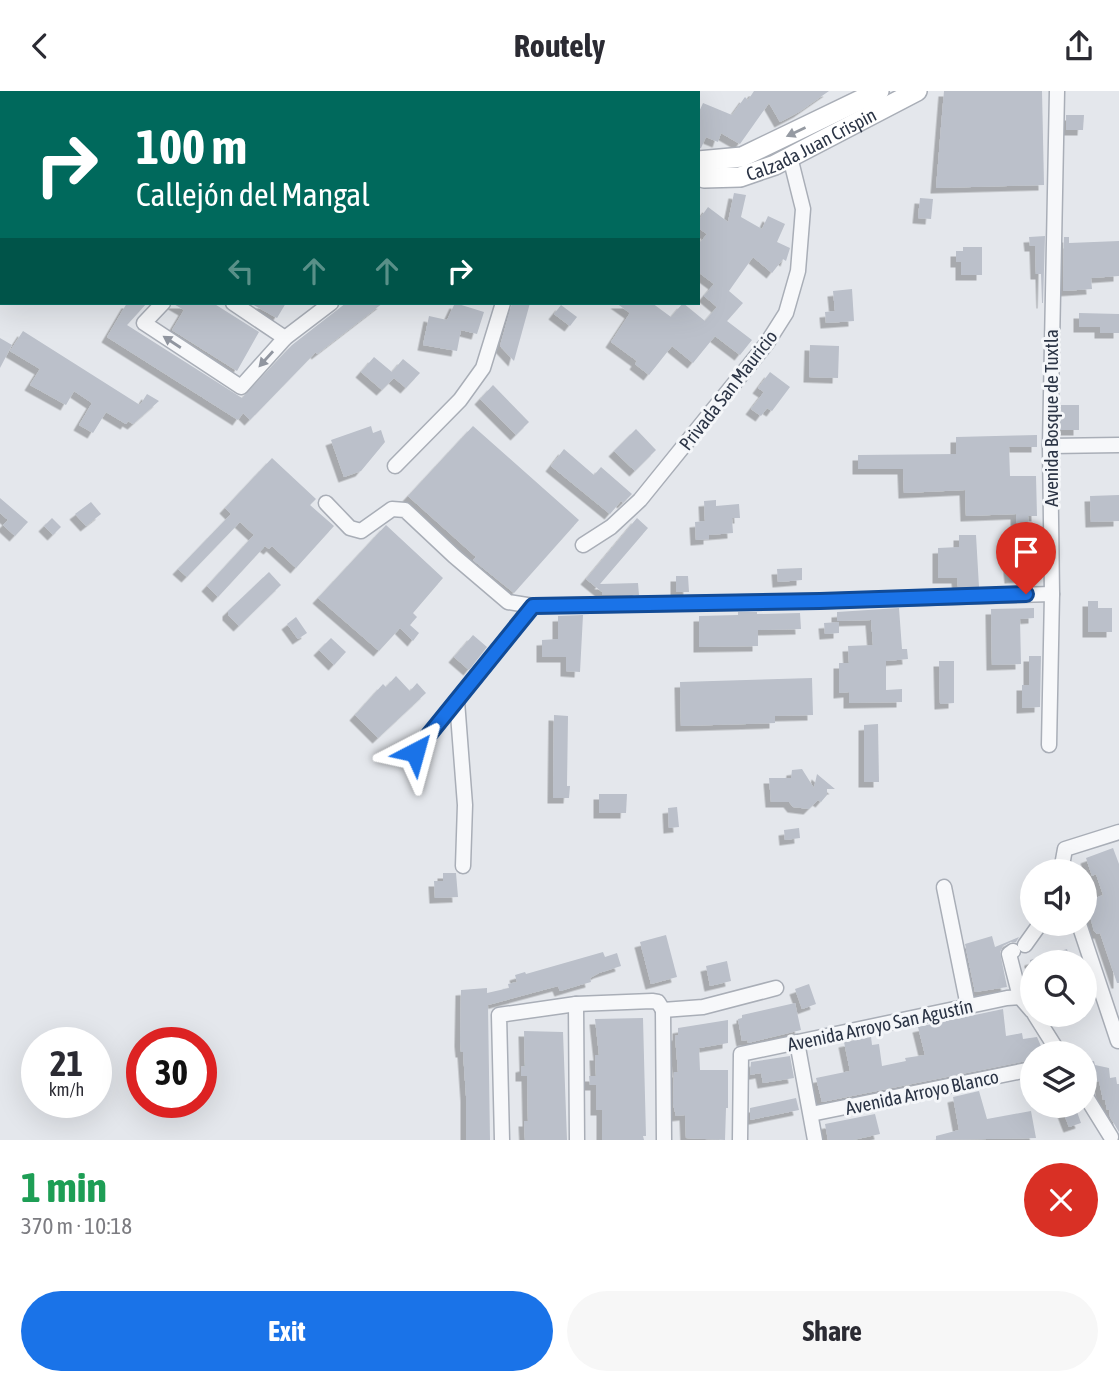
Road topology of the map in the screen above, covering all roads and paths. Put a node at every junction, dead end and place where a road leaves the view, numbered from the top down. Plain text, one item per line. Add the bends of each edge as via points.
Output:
1 (879, 91) edge
2 (917, 91) edge
3 (1056, 91) edge
4 (790, 157) junction
5 (700, 161) edge
6 (700, 176) edge
7 (161, 305) edge
8 (236, 305) edge
9 (328, 305) edge
10 (502, 305) edge
11 (285, 338) junction
12 (1119, 445) edge
13 (1050, 446) junction
14 (395, 466) dead end
15 (326, 503) dead end
16 (583, 545) dead end
17 (1052, 594) junction
18 (533, 606) junction
19 (457, 701) junction
20 (1049, 745) dead end
21 (415, 752) dead end
22 (1119, 832) edge
23 (1063, 859) edge
24 (463, 866) dead end
25 (944, 887) dead end
26 (1029, 936) edge
27 (1083, 936) edge
28 (776, 988) dead end
29 (1020, 997) joint
30 (576, 1004) junction
31 (968, 1006) junction
32 (663, 1010) junction
33 (1118, 1041) edge
34 (797, 1042) junction
35 (1020, 1071) edge
36 (1097, 1111) edge
37 (811, 1114) junction
38 (1115, 1136) edge
39 (502, 1140) edge
40 (577, 1140) edge
41 (664, 1140) edge
42 (740, 1140) edge
43 (816, 1140) edge
44 (1094, 1140) edge

1 -> 5 main road, Calzada Juan Crispin via 741,157
2 - 4 main road, Calzada Juan Crispin
3 - 13 street, Avenida Bosque de Tuxtla
4 - 6 main road, Calzada Juan Crispin via 740,177
4 - 16 street, Privada San Mauricio via 803,209 798,271 786,313 640,500
11 -> 7 street via 241,387 145,323
8 - 11 street
9 - 11 street
10 - 14 street via 483,368 460,400
12 - 13 street
13 - 17 street, Avenida Bosque de Tuxtla
15 - 18 street via 350,528 360,531 392,509 405,510 508,602
17 - 18 street
17 - 20 street, Avenida Bosque de Tuxtla
18 - 19 street
19 - 21 street
19 - 24 street via 465,805
22 - 23 street via 1065,849
25 - 31 street
26 - 29 street via 1016,950
27 - 33 street
28 - 32 street via 703,1007
29 - 31 street, Avenida Arroyo San Agustín
30 - 32 street via 652,1001 659,1002
30 - 39 street via 499,1015
30 - 40 street
31 - 34 street, Avenida Arroyo San Agustín
32 - 41 street
34 - 37 street
34 - 42 street, Avenida Arroyo San Agustín via 741,1054
35 - 37 street, Avenida Arroyo Blanco
36 - 38 street
37 - 43 street
38 - 44 street

